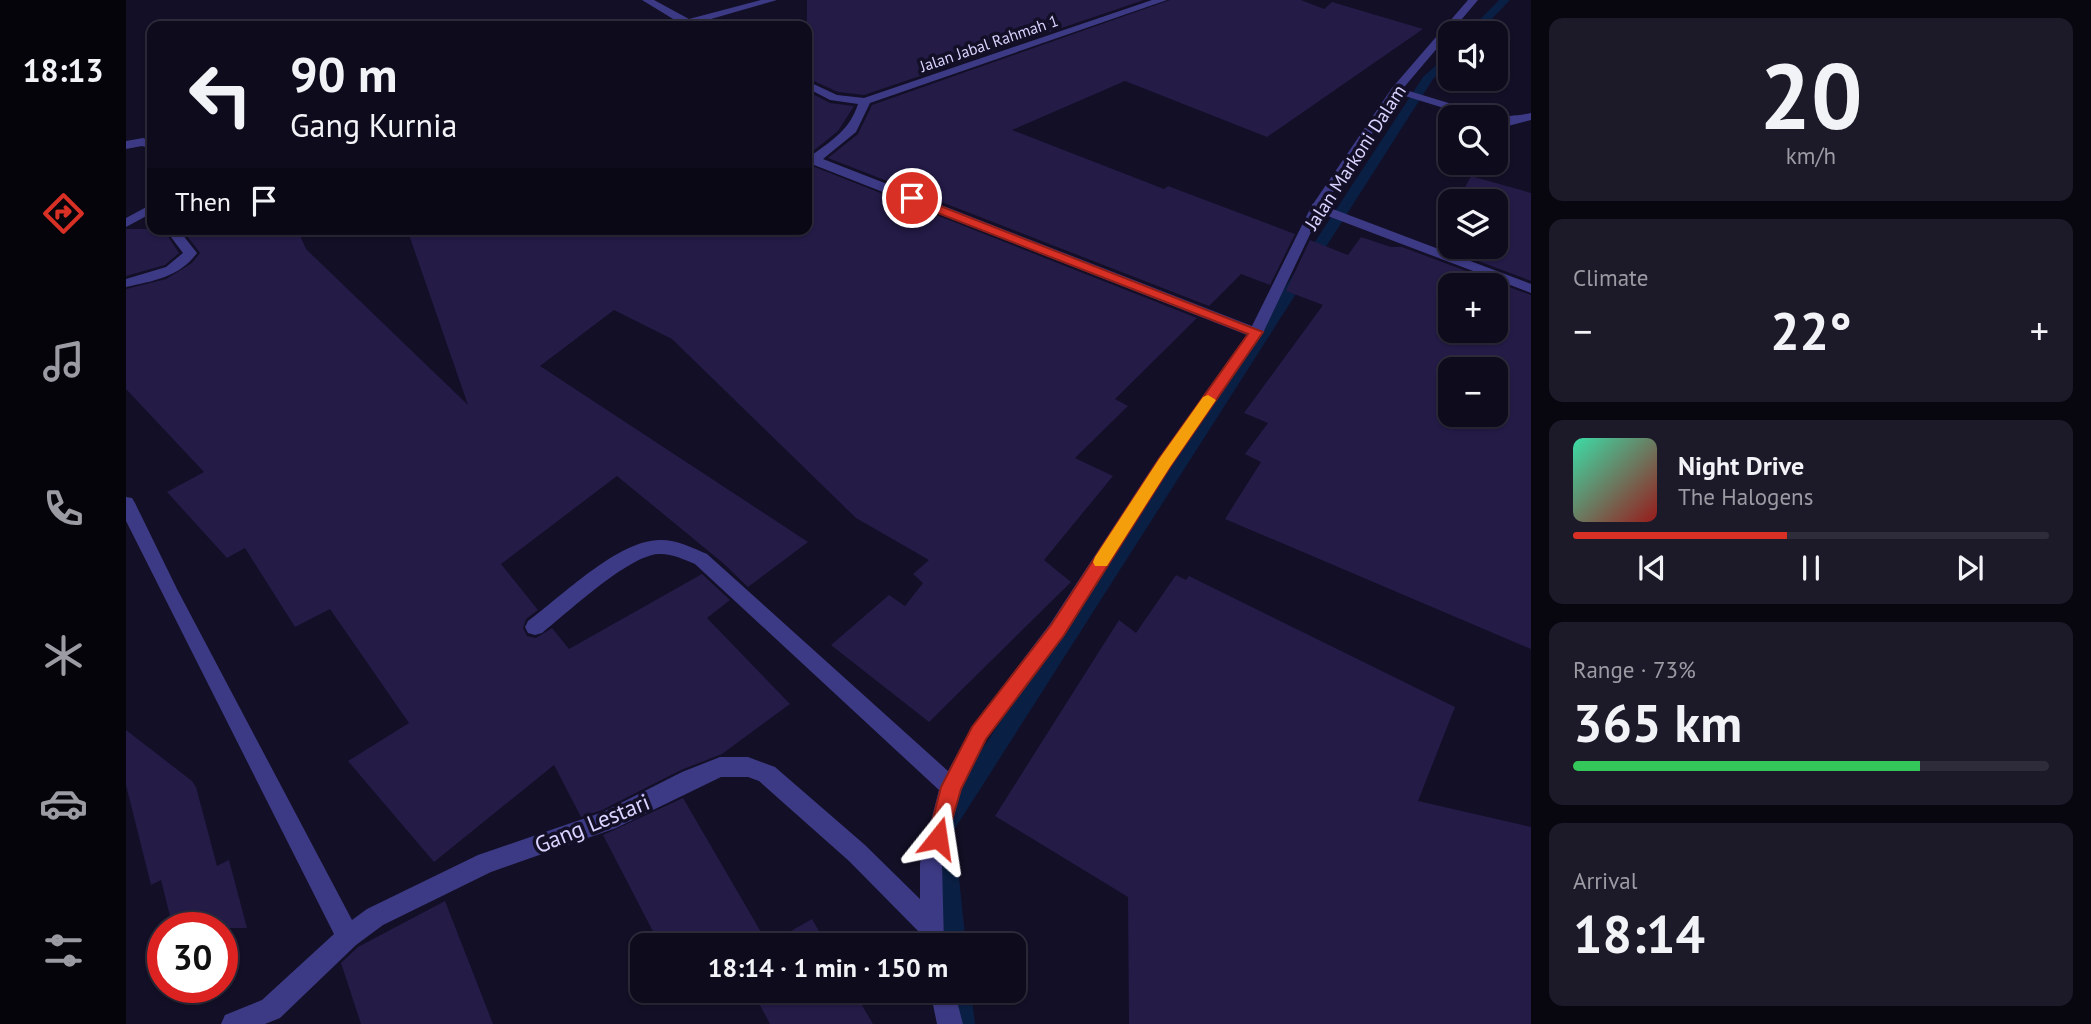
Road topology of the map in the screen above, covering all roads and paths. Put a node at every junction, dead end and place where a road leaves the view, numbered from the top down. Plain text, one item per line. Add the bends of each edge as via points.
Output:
1 (647, 0) edge
2 (772, 0) edge
3 (1162, 0) edge
4 (1473, 0) edge
5 (686, 21) edge
6 (701, 21) edge
7 (812, 87) edge
8 (1396, 90) junction
9 (865, 101) junction
10 (1445, 105) edge
11 (1531, 116) edge
12 (1508, 122) edge
13 (147, 143) edge
14 (126, 145) edge
15 (812, 157) edge
16 (812, 159) edge
17 (1317, 207) junction
18 (147, 211) edge
19 (126, 223) edge
20 (176, 235) edge
21 (126, 283) edge
22 (1531, 289) edge
23 (1256, 332) junction
24 (126, 503) edge
25 (535, 627) dead end
26 (951, 787) junction
27 (928, 933) edge
28 (932, 933) edge
29 (348, 937) junction
30 (945, 1003) edge
31 (234, 1024) edge
32 (950, 1024) edge

1 - 5 street
2 - 6 street
3 - 9 street, Jalan Jabal Rahmah 1
4 - 8 street, Jalan Markoni Dalam
7 - 9 street via 834,98
8 - 10 street
8 - 17 street, Jalan Markoni Dalam
9 - 15 street via 854,130
11 - 12 street
13 - 14 street
16 - 23 street
17 - 22 street
17 - 23 street, Jalan Markoni Dalam
18 - 19 street
20 - 21 street via 190,253 185,262
23 - 26 street, Jalan Markoni Dalam via 1164,463 1057,630 979,733
24 - 29 street
25 - 26 street via 634,552 656,547 678,550 701,559
26 - 28 street, Jalan Markoni Dalam via 931,863
27 - 29 street, Gang Lestari via 857,853 785,788 767,774 733,765 690,779 608,821 486,863 375,917
29 - 31 street, Gang Lestari via 271,1009
30 - 32 street

